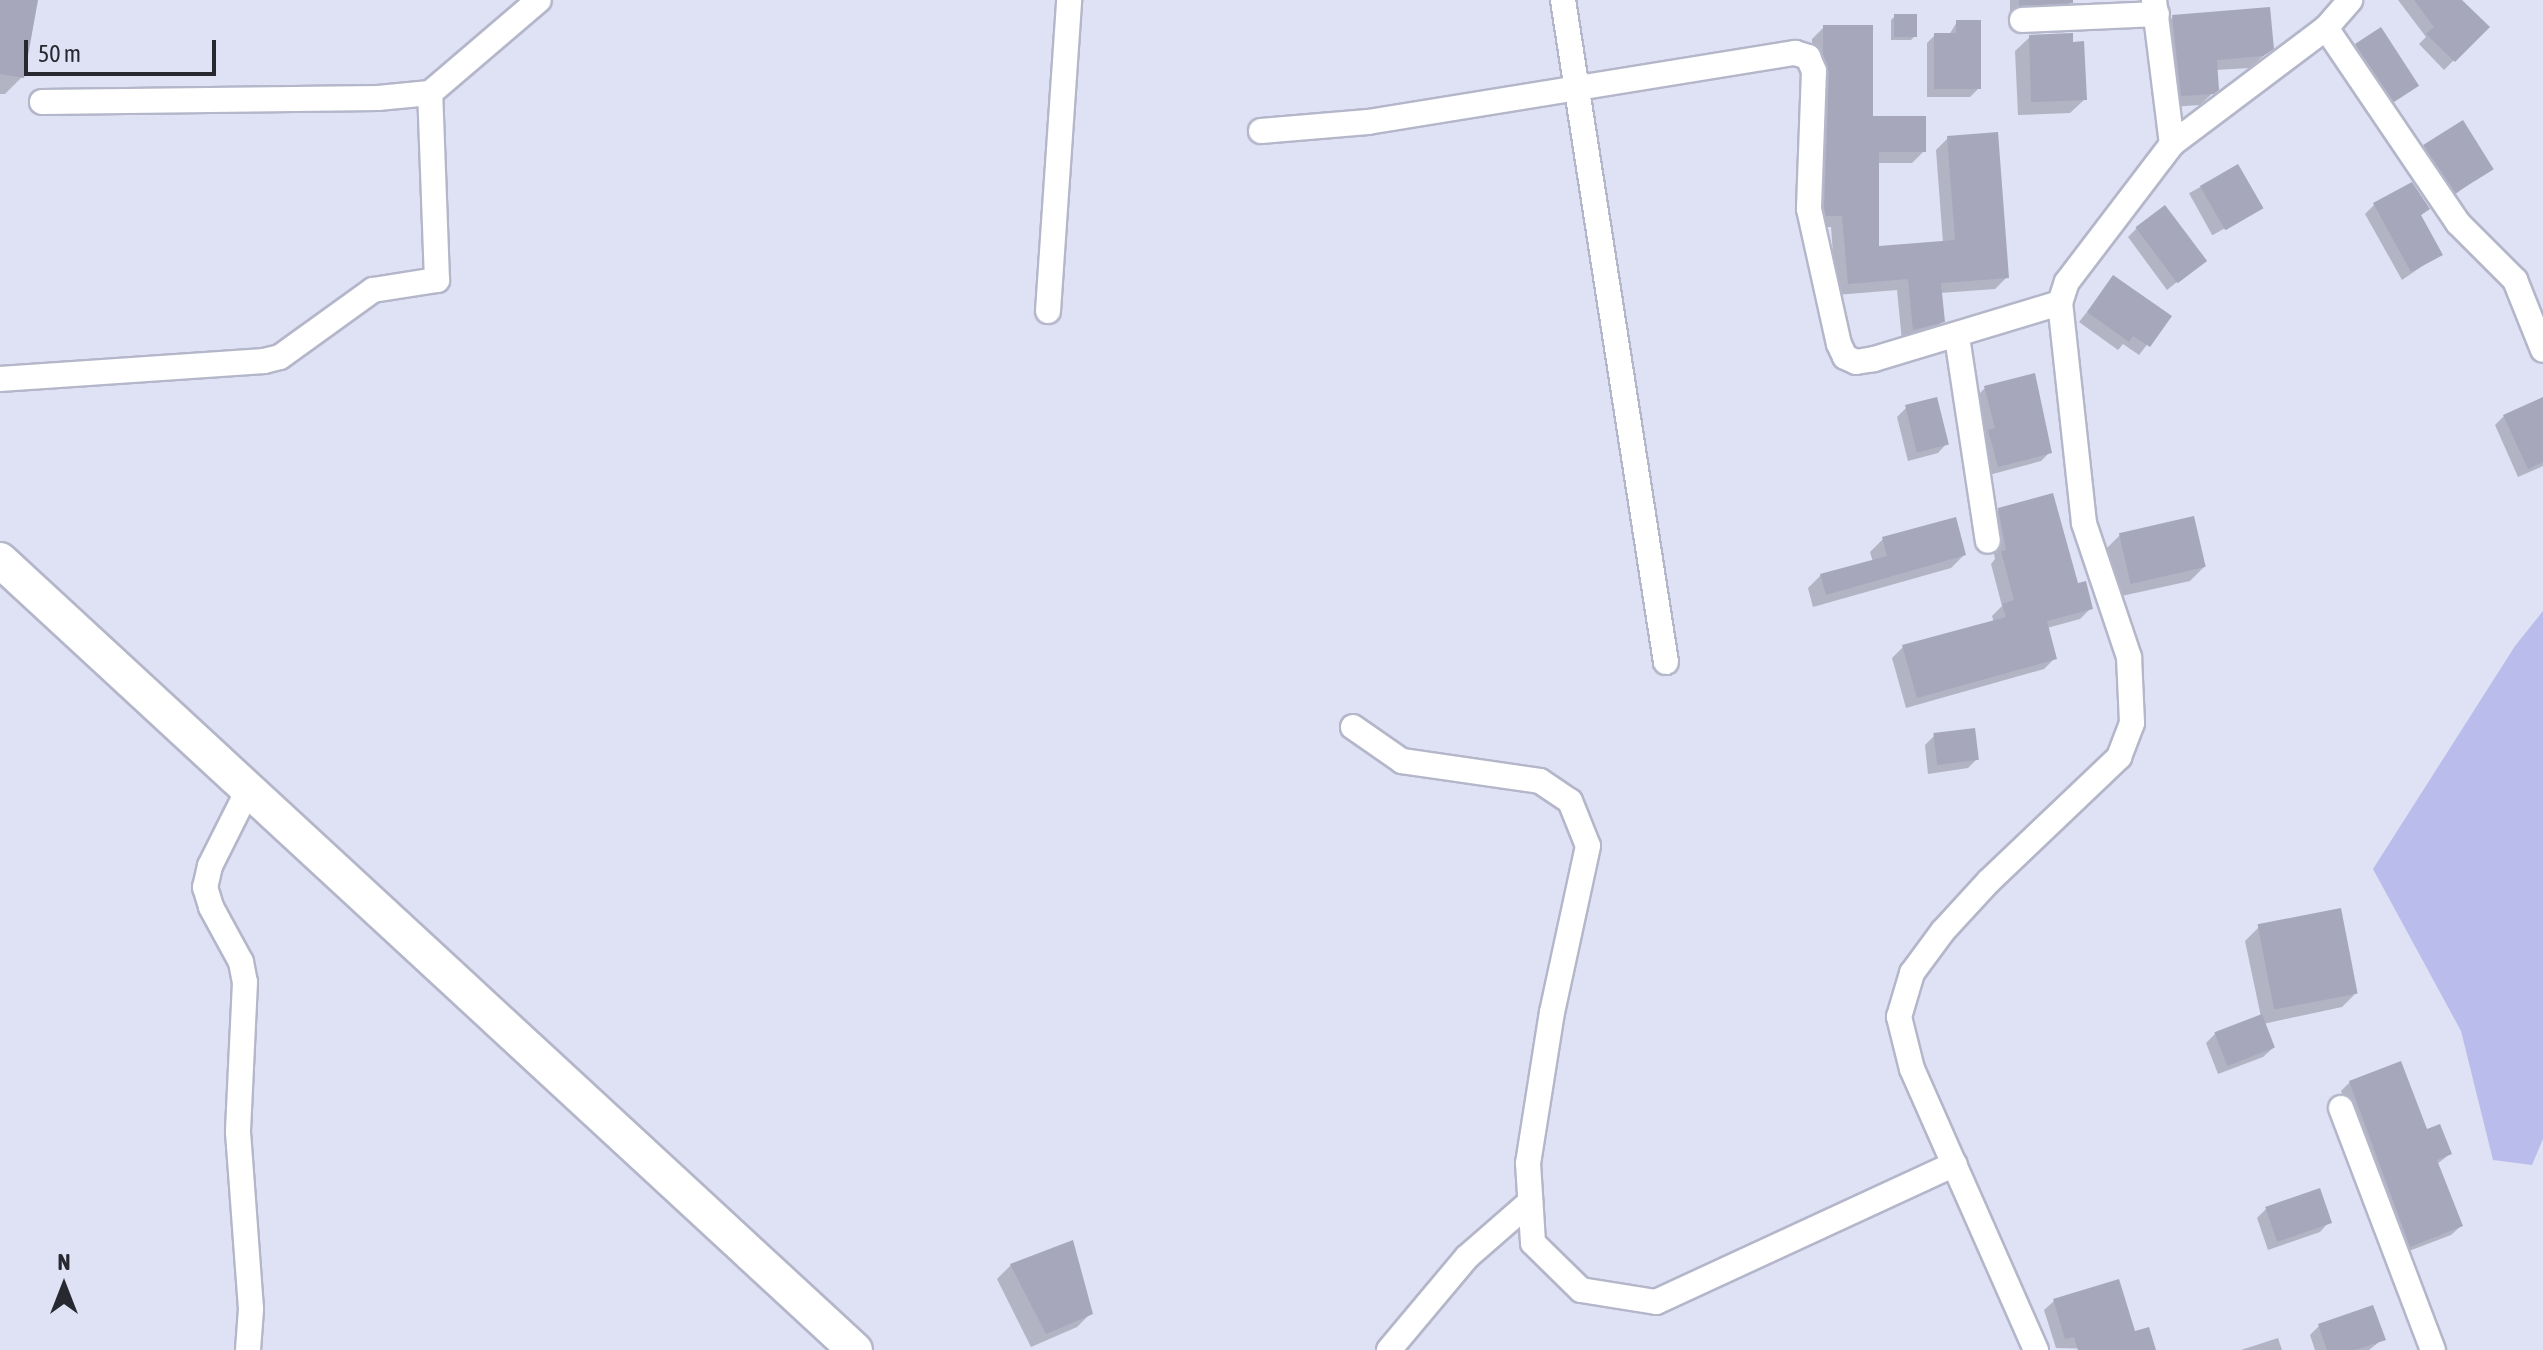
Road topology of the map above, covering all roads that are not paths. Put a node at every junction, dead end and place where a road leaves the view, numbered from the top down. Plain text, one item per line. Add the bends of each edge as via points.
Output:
1 (539, 0) edge
2 (1069, 0) edge
3 (1563, 0) edge
4 (2350, 0) edge
5 (2156, 7) edge
6 (2022, 20) dead end
7 (2326, 28) junction
8 (1579, 90) junction
9 (430, 93) junction
10 (42, 102) dead end
11 (1261, 131) dead end
12 (2172, 144) junction
13 (2060, 303) junction
14 (1048, 311) dead end
15 (1957, 337) junction
16 (2543, 350) edge
17 (0, 379) edge
18 (1988, 541) dead end
19 (0, 560) edge
20 (1666, 662) dead end
21 (1353, 727) dead end
22 (247, 792) junction
23 (2341, 1108) dead end
24 (1955, 1164) junction
25 (1530, 1202) junction
26 (248, 1350) edge
27 (855, 1350) edge
28 (1389, 1350) edge
29 (2036, 1350) edge
30 (2433, 1350) edge

1 - 9 street
2 - 14 street
3 - 8 street
4 - 7 street
5 - 6 street
5 - 12 street
7 - 12 street
7 - 16 street via 2458,223 2515,280
8 - 11 street via 1368,122
8 - 15 street via 1782,52 1808,57 1814,71 1809,209 1845,357 1856,362 1874,359
8 - 20 street
9 - 10 street
9 - 17 street via 437,280 373,290 280,357 264,361
12 - 13 street via 2067,282
13 - 15 street
13 - 24 street via 2084,523 2129,657 2132,723 2119,757 1989,881 1912,973 1899,1017 1912,1069
15 - 18 street
19 - 22 street
21 - 25 street via 1402,761 1540,781 1570,801 1588,846 1547,1042 1528,1163
22 - 26 street via 205,887 241,962 245,982 238,1132 251,1309
22 - 27 street
23 - 30 street
24 - 25 street via 1656,1302 1581,1290 1533,1243
24 - 29 street
25 - 28 street via 1467,1257

